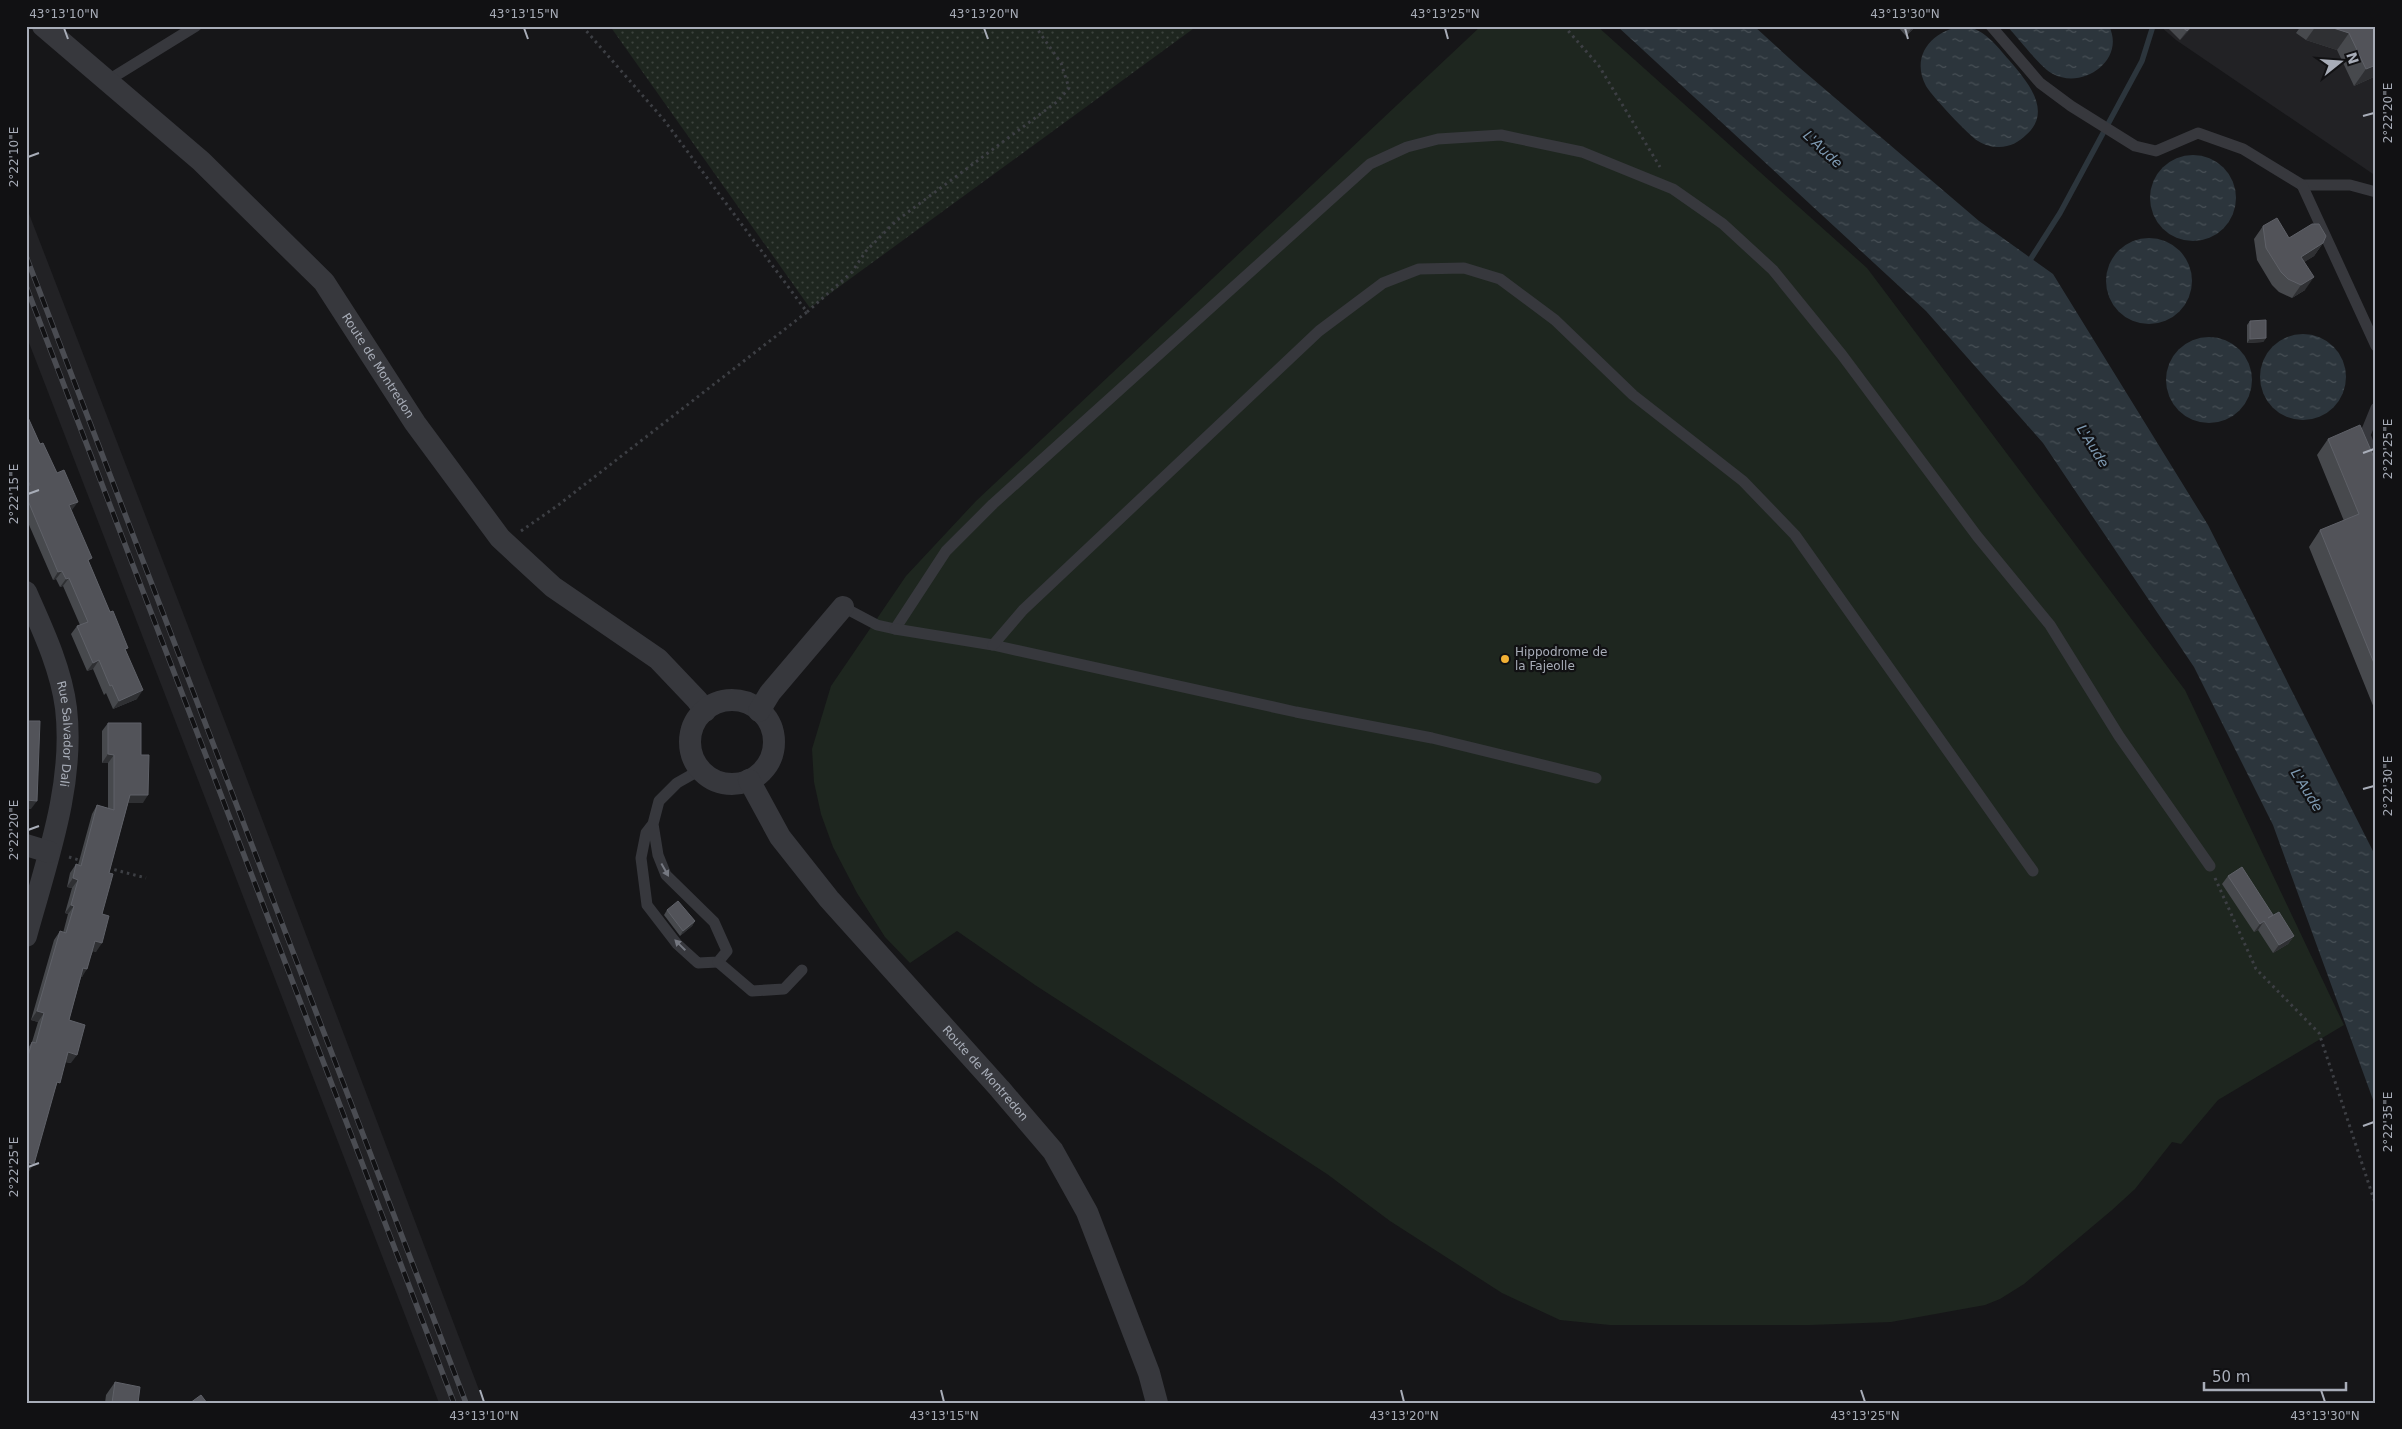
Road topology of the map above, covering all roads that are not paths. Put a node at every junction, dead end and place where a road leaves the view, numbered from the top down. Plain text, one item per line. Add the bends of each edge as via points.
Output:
1 (43, 26) edge
2 (196, 26) edge
3 (1991, 26) edge
4 (107, 80) junction
5 (2302, 185) junction
6 (2376, 192) edge
7 (2376, 346) edge
8 (2376, 408) edge
9 (2376, 464) edge
10 (26, 592) edge
11 (843, 606) joint
12 (895, 629) junction
13 (993, 645) junction
14 (704, 711) junction
15 (759, 711) junction
16 (700, 770) junction
17 (1596, 778) dead end
18 (749, 780) junction
19 (653, 824) junction
20 (26, 845) edge
21 (49, 852) junction
22 (2210, 866) road end
23 (2033, 871) dead end
24 (26, 936) edge
25 (718, 962) junction
26 (802, 970) dead end
27 (1157, 1403) edge

1 - 4 street, Route de Montredon
2 - 4 lane
3 - 5 lane via 2040,82 2071,106 2135,146 2156,151 2198,133 2244,149
4 - 14 street, Route de Montredon via 201,161 324,282 415,423 504,542 553,587 658,659
5 - 6 lane via 2350,185
5 - 7 lane
8 - 9 lane via 2365,435
10 - 21 street, Rue Salvador Dali via 56,667 66,707 68,751 63,793
11 - 12 lane via 877,625
11 - 15 street via 770,693
12 - 13 lane
12 - 22 lane via 946,550 1370,164 1406,147 1438,139 1501,135 1582,152 1674,189 1723,224 1773,270 1842,354 1977,536 2050,625 2119,736
13 - 17 lane via 1296,712 1432,738
13 - 23 lane via 1022,610 1319,331 1383,283 1419,269 1464,268 1500,280 1555,320 1633,395 1743,481 1795,535
14 - 15 street via 712,705 732,700
14 - 16 street via 698,716 690,735 692,757
15 - 18 street via 771,727 773,747 769,761 758,775
16 - 18 street via 714,780 735,784
16 - 19 lane via 677,783 659,801
18 - 27 street, Route de Montredon via 780,836 829,899 1053,1152 1087,1212 1149,1373
19 -> 25 lane via 658,855 666,875 714,922 726,951
25 -> 19 lane via 698,963 677,944 648,905 641,858 646,832
20 - 21 street
21 - 24 street, Rue Salvador Dali
25 - 26 lane via 752,991 784,989

